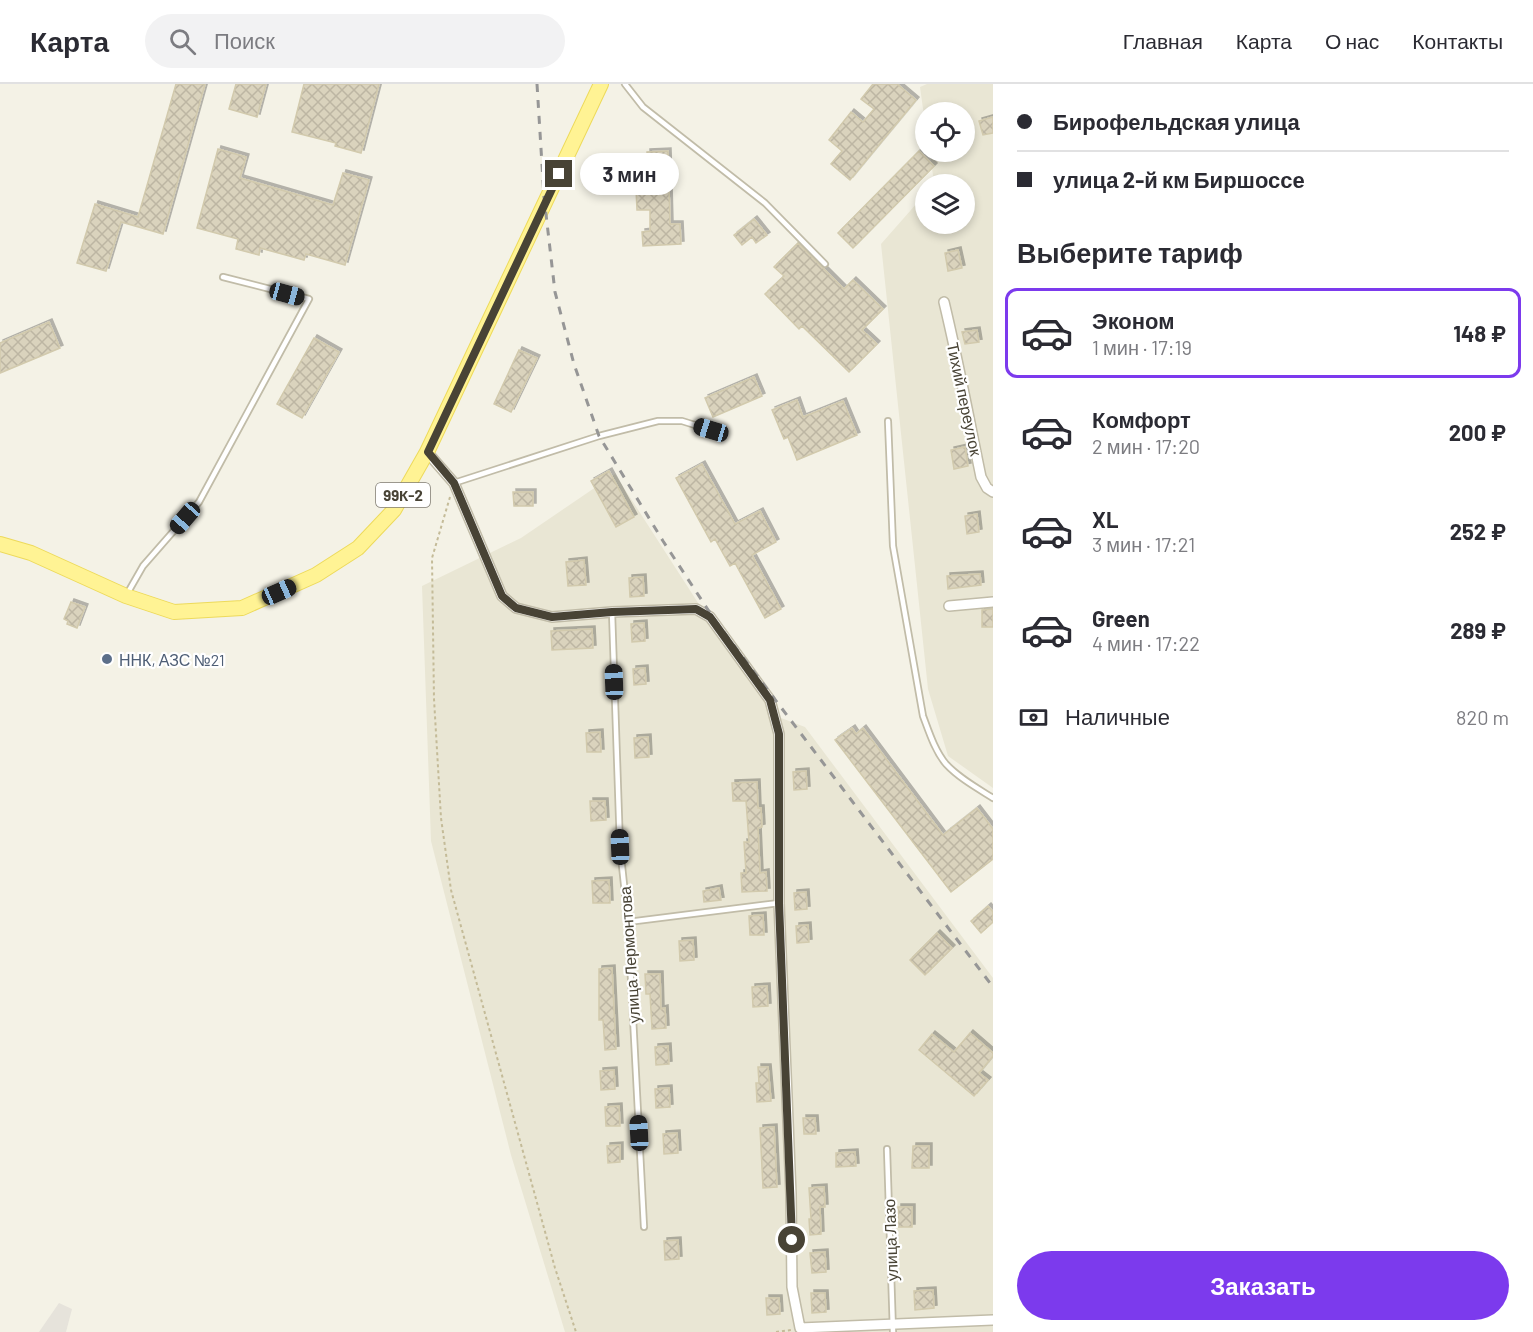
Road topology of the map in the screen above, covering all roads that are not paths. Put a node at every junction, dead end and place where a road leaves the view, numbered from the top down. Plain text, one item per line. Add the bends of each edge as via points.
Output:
1 (601, 84) edge
2 (625, 84) edge
3 (825, 264) dead end
4 (223, 277) dead end
5 (944, 302) dead end
6 (888, 421) dead end
7 (711, 430) dead end
8 (428, 452) junction
9 (454, 483) junction
10 (993, 492) edge
11 (0, 544) edge
12 (126, 596) junction
13 (993, 602) edge
14 (949, 606) dead end
15 (612, 612) junction
16 (993, 798) edge
17 (779, 903) junction
18 (628, 922) junction
19 (887, 1149) dead end
20 (644, 1227) dead end
21 (993, 1320) edge
22 (893, 1329) edge

1 - 8 main road, 99К-2
2 - 3 lane via 643,107 765,203
4 - 12 lane via 309,299 199,502 143,566
5 - 10 street, Тихий переулок via 981,477
6 - 16 lane via 893,546 923,716 946,763
7 - 9 lane via 682,421 658,421
8 - 9 street
8 - 12 main road, 99К-2 via 394,510 358,548 316,575 242,608 174,612
9 - 15 street via 502,596 516,608 552,617
11 - 12 main road, 99К-2 via 31,553
13 - 14 street
15 - 17 street via 696,609 710,617 770,700 779,734
15 - 18 lane, улица Лермонтова via 620,847
17 - 18 lane
17 - 22 street via 792,1287 800,1328
18 - 20 lane, улица Лермонтова
19 - 22 lane, улица Лазо
21 - 22 street

